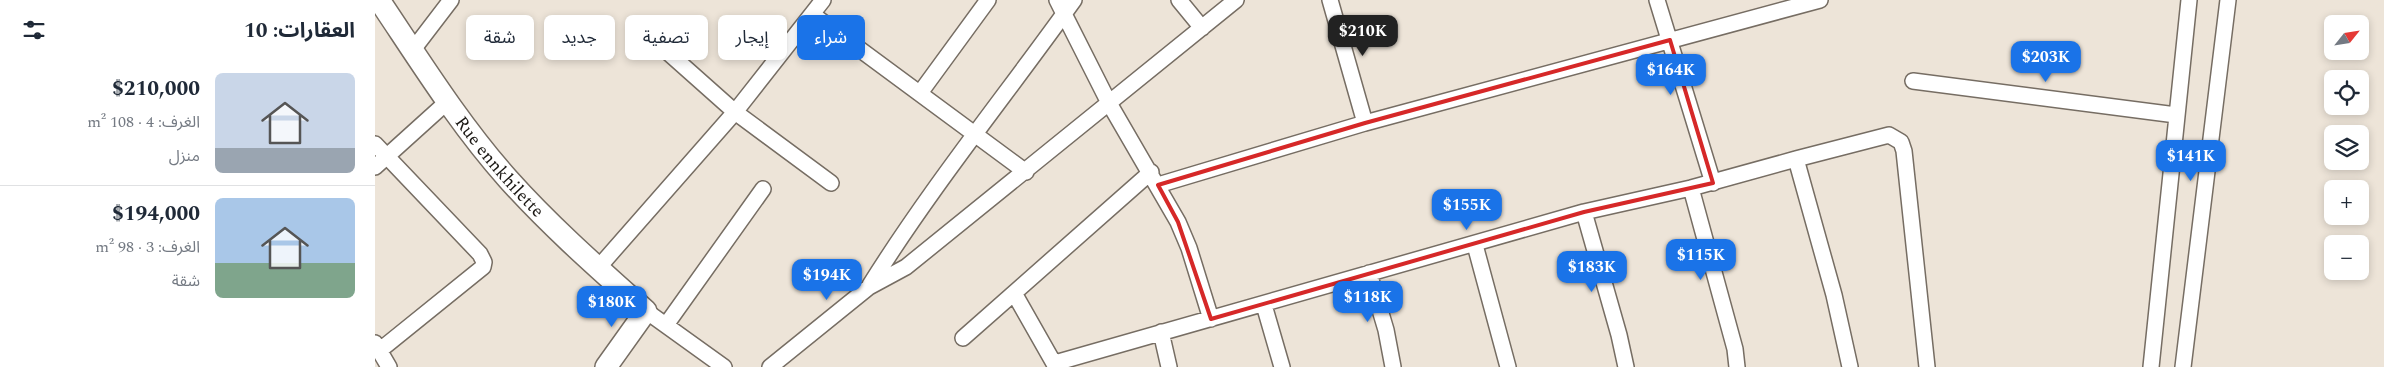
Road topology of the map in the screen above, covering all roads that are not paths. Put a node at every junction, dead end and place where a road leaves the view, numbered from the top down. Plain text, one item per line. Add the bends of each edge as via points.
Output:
1 (379, 0) edge
2 (451, 0) edge
3 (823, 0) edge
4 (988, 0) edge
5 (1057, 0) edge
6 (1074, 0) edge
7 (1179, 0) edge
8 (1236, 0) edge
9 (1329, 0) edge
10 (1657, 0) edge
11 (1820, 0) edge
12 (2189, 0) edge
13 (2228, 0) edge
14 (812, 14) junction
15 (1064, 14) junction
16 (1202, 28) junction
17 (1670, 40) junction
18 (413, 50) junction
19 (676, 60) edge
20 (1913, 81) dead end
21 (920, 93) junction
22 (447, 102) junction
23 (1109, 103) junction
24 (735, 112) junction
25 (2176, 114) junction
26 (1365, 123) junction
27 (975, 136) junction
28 (375, 144) edge
29 (387, 157) junction
30 (1796, 159) junction
31 (375, 167) edge
32 (1026, 172) junction
33 (1155, 178) junction
34 (831, 183) dead end
35 (1713, 183) junction
36 (1691, 188) junction
37 (763, 189) dead end
38 (1584, 212) junction
39 (1475, 244) junction
40 (598, 268) junction
41 (1369, 273) junction
42 (869, 287) junction
43 (1014, 293) junction
44 (1264, 305) junction
45 (647, 311) junction
46 (1211, 319) junction
47 (667, 325) junction
48 (1161, 332) junction
49 (963, 338) dead end
50 (377, 347) edge
51 (1055, 365) edge
52 (389, 367) edge
53 (606, 367) edge
54 (724, 367) edge
55 (770, 367) edge
56 (1169, 367) edge
57 (1282, 367) edge
58 (1393, 367) edge
59 (1508, 367) edge
60 (1626, 367) edge
61 (1737, 367) edge
62 (1850, 367) edge
63 (1927, 367) edge
64 (2151, 367) edge
65 (2183, 367) edge

1 - 18 street, Rue ennkhilette
2 - 18 street
3 - 14 street
4 - 21 street
5 - 15 street
6 - 15 street
7 - 16 street
8 - 16 street
9 - 26 street
10 - 17 street
11 - 17 street
12 - 25 street
13 - 65 street
14 - 21 street
14 - 24 street
15 - 23 street
15 - 27 street
16 - 23 street
17 - 26 street
17 - 35 street
18 - 22 street, Rue ennkhilette
19 - 24 street
20 - 25 street
21 - 27 street
22 - 29 street
22 - 40 street, Rue ennkhilette via 509,180
23 - 32 street
23 - 33 street
24 - 34 street
24 - 40 street
25 - 64 street
26 - 33 street
27 - 32 street
27 - 42 street
28 - 29 street
29 - 31 street
29 - 50 street via 484,262 483,267
30 - 35 street
30 - 62 street via 1834,295
30 - 63 street via 1889,135 1901,142
32 - 42 street via 906,267
33 - 43 street
33 - 46 street via 1185,239
35 - 36 street
36 - 38 street
36 - 61 street via 1735,349
37 - 47 street
38 - 39 street
38 - 60 street
39 - 41 street
39 - 59 street
40 - 45 street, Rue ennkhilette
41 - 44 street
41 - 58 street
42 - 55 street
43 - 49 street
43 - 51 street
44 - 46 street
44 - 57 street
45 - 47 street
45 - 53 street
46 - 48 street
47 - 54 street
48 - 51 street
48 - 56 street
50 - 52 street

